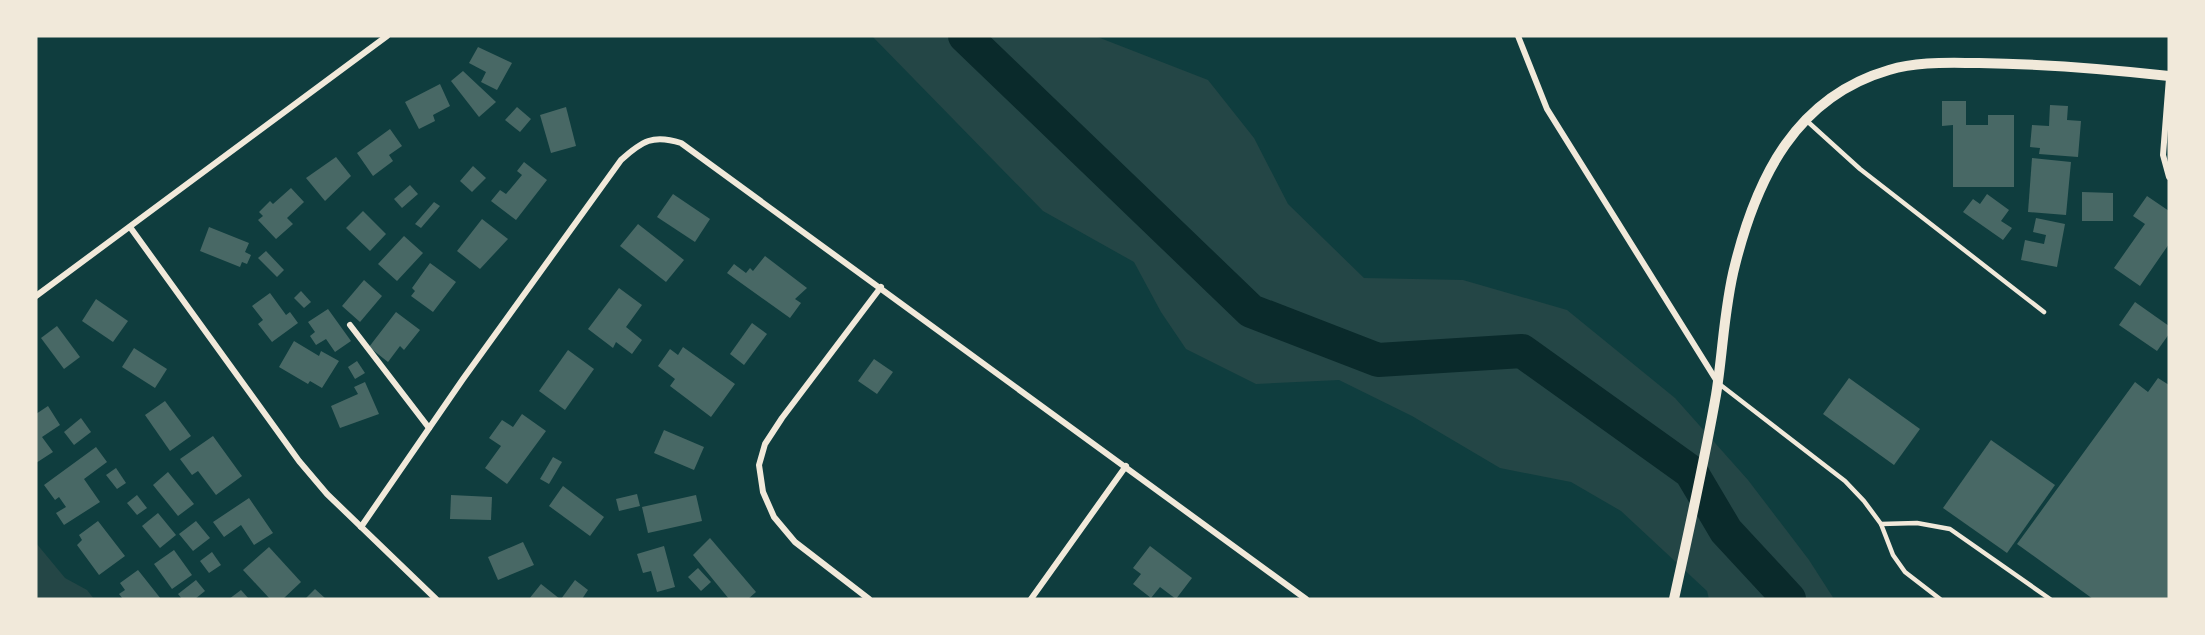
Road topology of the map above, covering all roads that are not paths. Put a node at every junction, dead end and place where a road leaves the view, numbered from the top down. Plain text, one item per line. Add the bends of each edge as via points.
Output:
1 (387, 36) edge
2 (1518, 36) edge
3 (2169, 77) edge
4 (1805, 119) junction
5 (2169, 177) edge
6 (130, 227) junction
7 (881, 287) junction
8 (36, 296) edge
9 (2044, 312) dead end
10 (350, 325) dead end
11 (1718, 383) junction
12 (429, 428) junction
13 (1126, 466) junction
14 (1881, 524) junction
15 (361, 527) junction
16 (436, 599) edge
17 (869, 599) edge
18 (1030, 599) edge
19 (1306, 599) edge
20 (1674, 599) edge
21 (1940, 599) edge
22 (2050, 599) edge

1 - 6 street
2 - 11 street via 1547,109
3 - 4 street via 2050,64 1937,63 1892,69 1868,77 1831,97
3 - 5 street via 2163,155
4 - 9 lane via 1860,169
4 - 11 street via 1786,141 1751,211 1734,267
6 - 8 street
6 - 15 street via 299,461
7 - 12 street via 681,143 665,138 650,140 621,160
7 - 13 street
7 - 17 street via 782,418 765,444 759,465 763,492 774,517 795,542
10 - 12 street
11 - 14 lane via 1845,481
11 - 20 street
12 - 15 street
13 - 18 street
13 - 19 street
14 - 21 lane via 1893,555 1905,572
14 - 22 lane via 1917,523 1950,529
15 - 16 street

